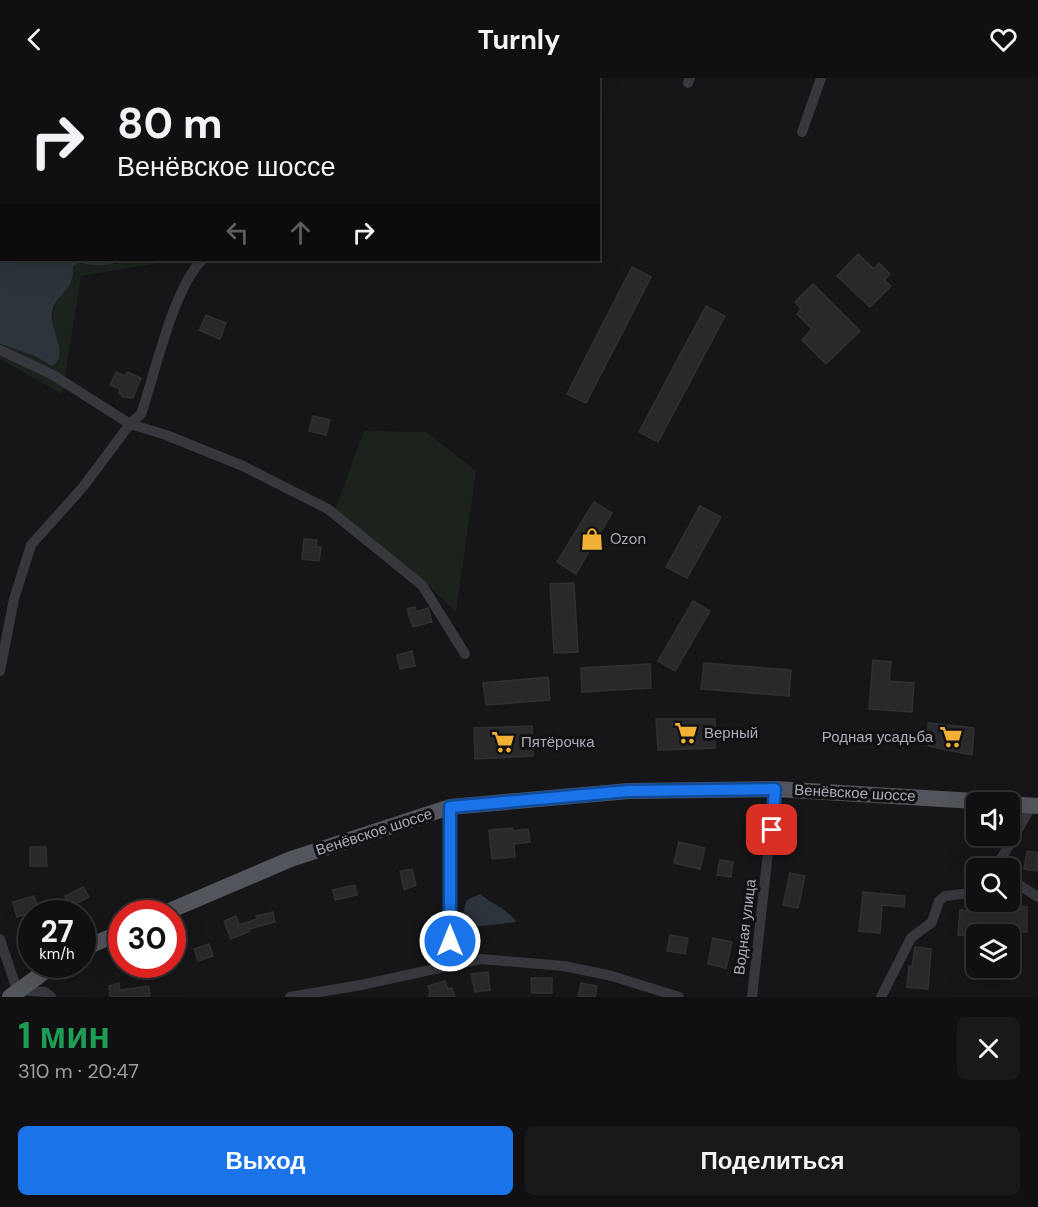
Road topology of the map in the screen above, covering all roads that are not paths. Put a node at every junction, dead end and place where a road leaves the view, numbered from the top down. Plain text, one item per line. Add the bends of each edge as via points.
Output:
1 (821, 78) edge
2 (802, 132) dead end
3 (201, 261) edge
4 (0, 350) edge
5 (130, 424) junction
6 (465, 654) dead end
7 (0, 671) edge
8 (775, 789) junction
9 (966, 800) edge
10 (1020, 805) edge
11 (1035, 806) edge
12 (450, 807) junction
13 (1003, 858) edge
14 (1020, 885) edge
15 (966, 894) edge
16 (1038, 897) edge
17 (186, 904) edge
18 (0, 939) edge
19 (450, 964) junction
20 (35, 978) edge
21 (13, 994) edge
22 (51, 997) edge
23 (290, 997) edge
24 (679, 997) edge
25 (752, 997) edge
26 (881, 997) edge

1 - 2 street
3 - 5 street via 175,308 141,414
4 - 5 street via 53,375
5 - 6 street via 243,466 328,509 422,585
5 - 7 street via 83,487 31,545 14,599
8 - 9 main road, Венёвское шоссе
8 - 12 main road, Венёвское шоссе via 628,791
8 - 25 street, Водная улица
10 - 11 main road
11 - 13 street
12 - 17 main road, Венёвское шоссе via 291,859
12 - 19 street
14 - 16 street
15 - 26 street via 945,896 939,901 932,922 911,938
18 - 21 street
19 - 23 street
19 - 24 street via 481,958 564,966
20 - 21 main road
21 - 22 street via 45,993

